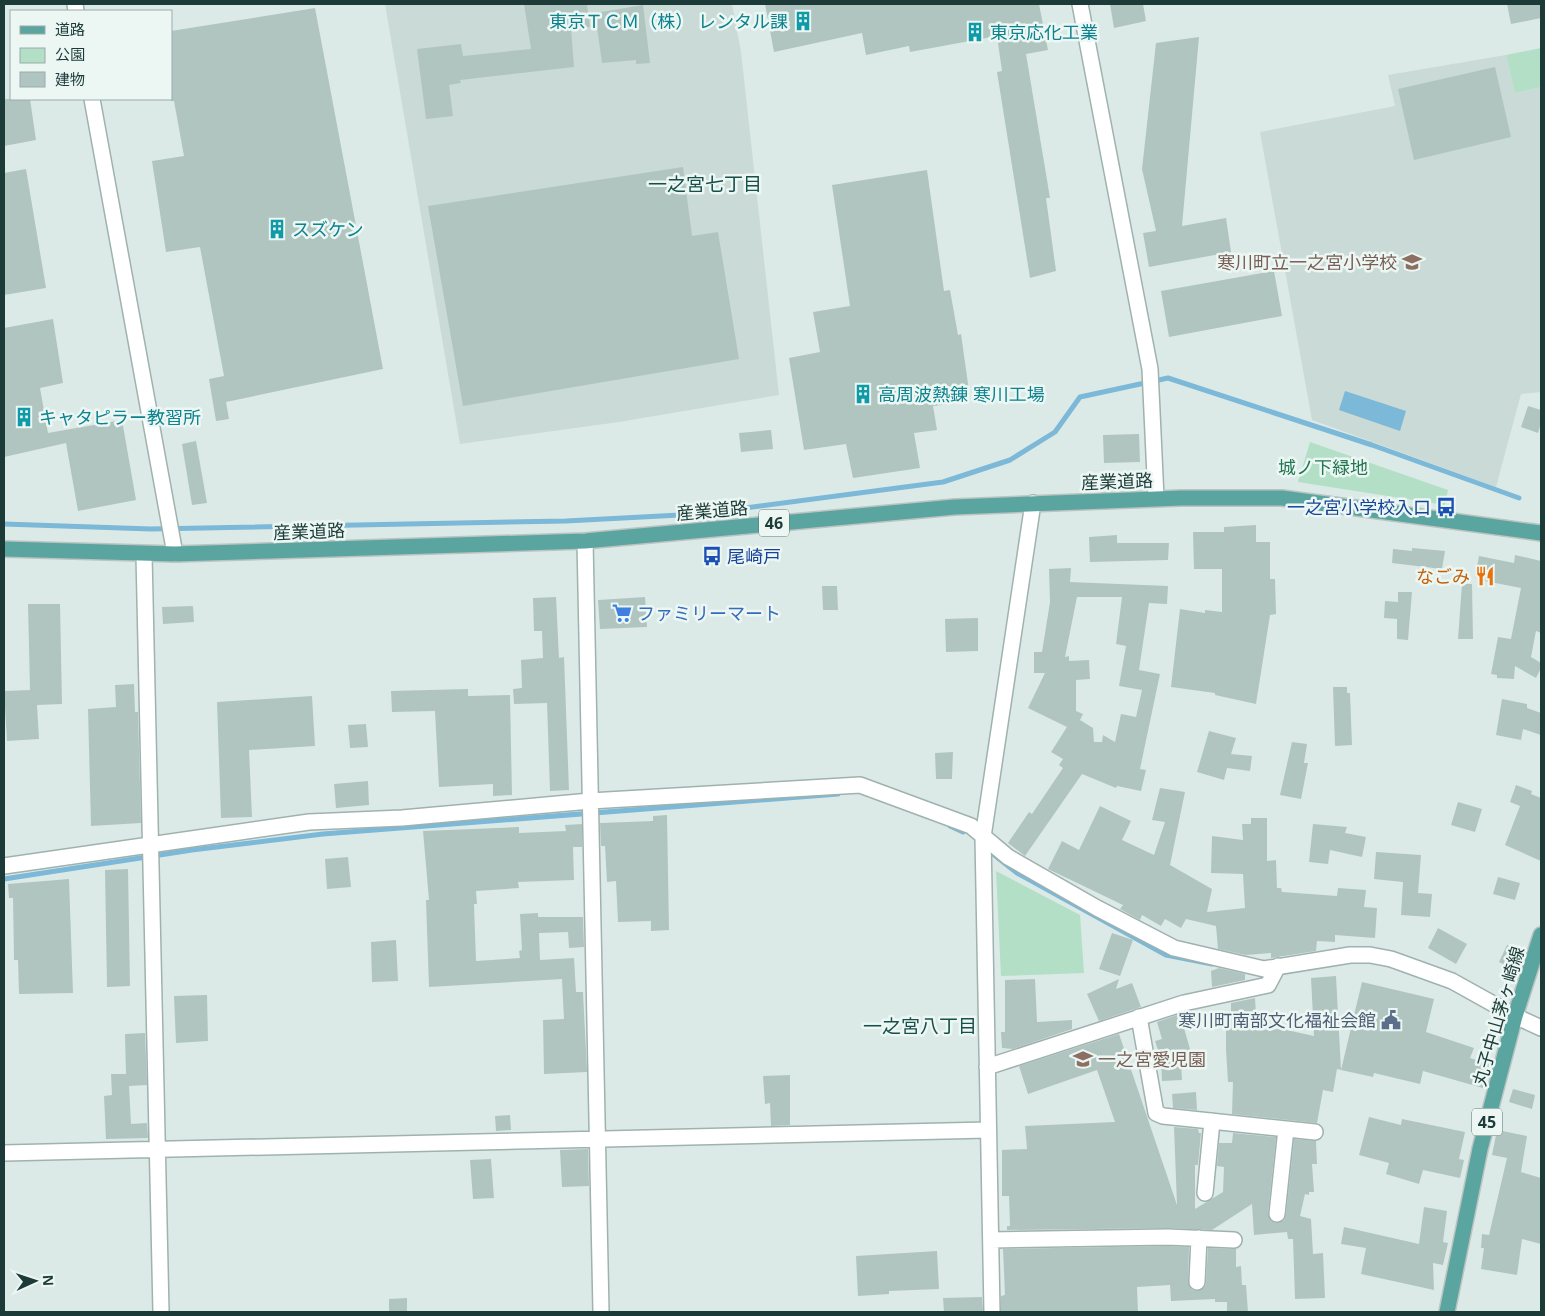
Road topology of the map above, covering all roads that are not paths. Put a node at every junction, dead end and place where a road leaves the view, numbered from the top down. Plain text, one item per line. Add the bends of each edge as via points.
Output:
1 (1080, 4) edge
2 (92, 100) edge
3 (1156, 498) junction
4 (1033, 503) junction
5 (1541, 533) edge
6 (585, 540) junction
7 (4, 549) edge
8 (176, 554) junction
9 (144, 555) junction
10 (590, 804) junction
11 (983, 837) junction
12 (150, 844) junction
13 (4, 866) edge
14 (1541, 935) edge
15 (1273, 974) junction
16 (1514, 1016) junction
17 (1139, 1018) junction
18 (1541, 1028) edge
19 (987, 1067) junction
20 (1212, 1121) junction
21 (1286, 1129) junction
22 (988, 1130) junction
23 (1315, 1132) dead end
24 (598, 1139) junction
25 (158, 1149) junction
26 (4, 1153) edge
27 (1205, 1193) dead end
28 (1277, 1214) dead end
29 (1199, 1238) junction
30 (991, 1240) junction
31 (1234, 1240) dead end
32 (1198, 1282) dead end
33 (161, 1312) edge
34 (601, 1312) edge
35 (992, 1312) edge
36 (1447, 1312) edge

1 - 3 street via 1150,369
2 - 8 street
3 - 4 main road, 産業道路 / 46
3 - 5 main road, 産業道路 / 46 via 1282,498
4 - 6 main road, 産業道路 / 46
4 - 11 street
6 - 8 main road, 産業道路 / 46
6 - 10 street
7 - 9 main road, 産業道路 / 46
8 - 9 main road, 産業道路 / 46
9 - 12 street
10 - 11 street via 860,785 971,826
10 - 12 street via 309,822
10 - 24 street
11 - 15 street via 1008,857 1174,948 1264,969
11 - 19 street
12 - 13 street
12 - 25 street
14 - 16 main road, 丸子中山茅ヶ崎線 / 45
15 - 16 street via 1350,955 1370,955 1391,959 1452,981
15 - 17 street via 1268,985 1184,1003
16 - 18 street
16 - 36 main road, 丸子中山茅ヶ崎線 / 45 via 1480,1149
17 - 19 street
17 - 20 street via 1156,1113
19 - 22 street
20 - 21 street
20 - 27 street
21 - 23 street
21 - 28 street
22 - 24 street
22 - 30 street
24 - 25 street
24 - 34 street
25 - 26 street
25 - 33 street
29 - 30 street
29 - 31 street
29 - 32 street
30 - 35 street

